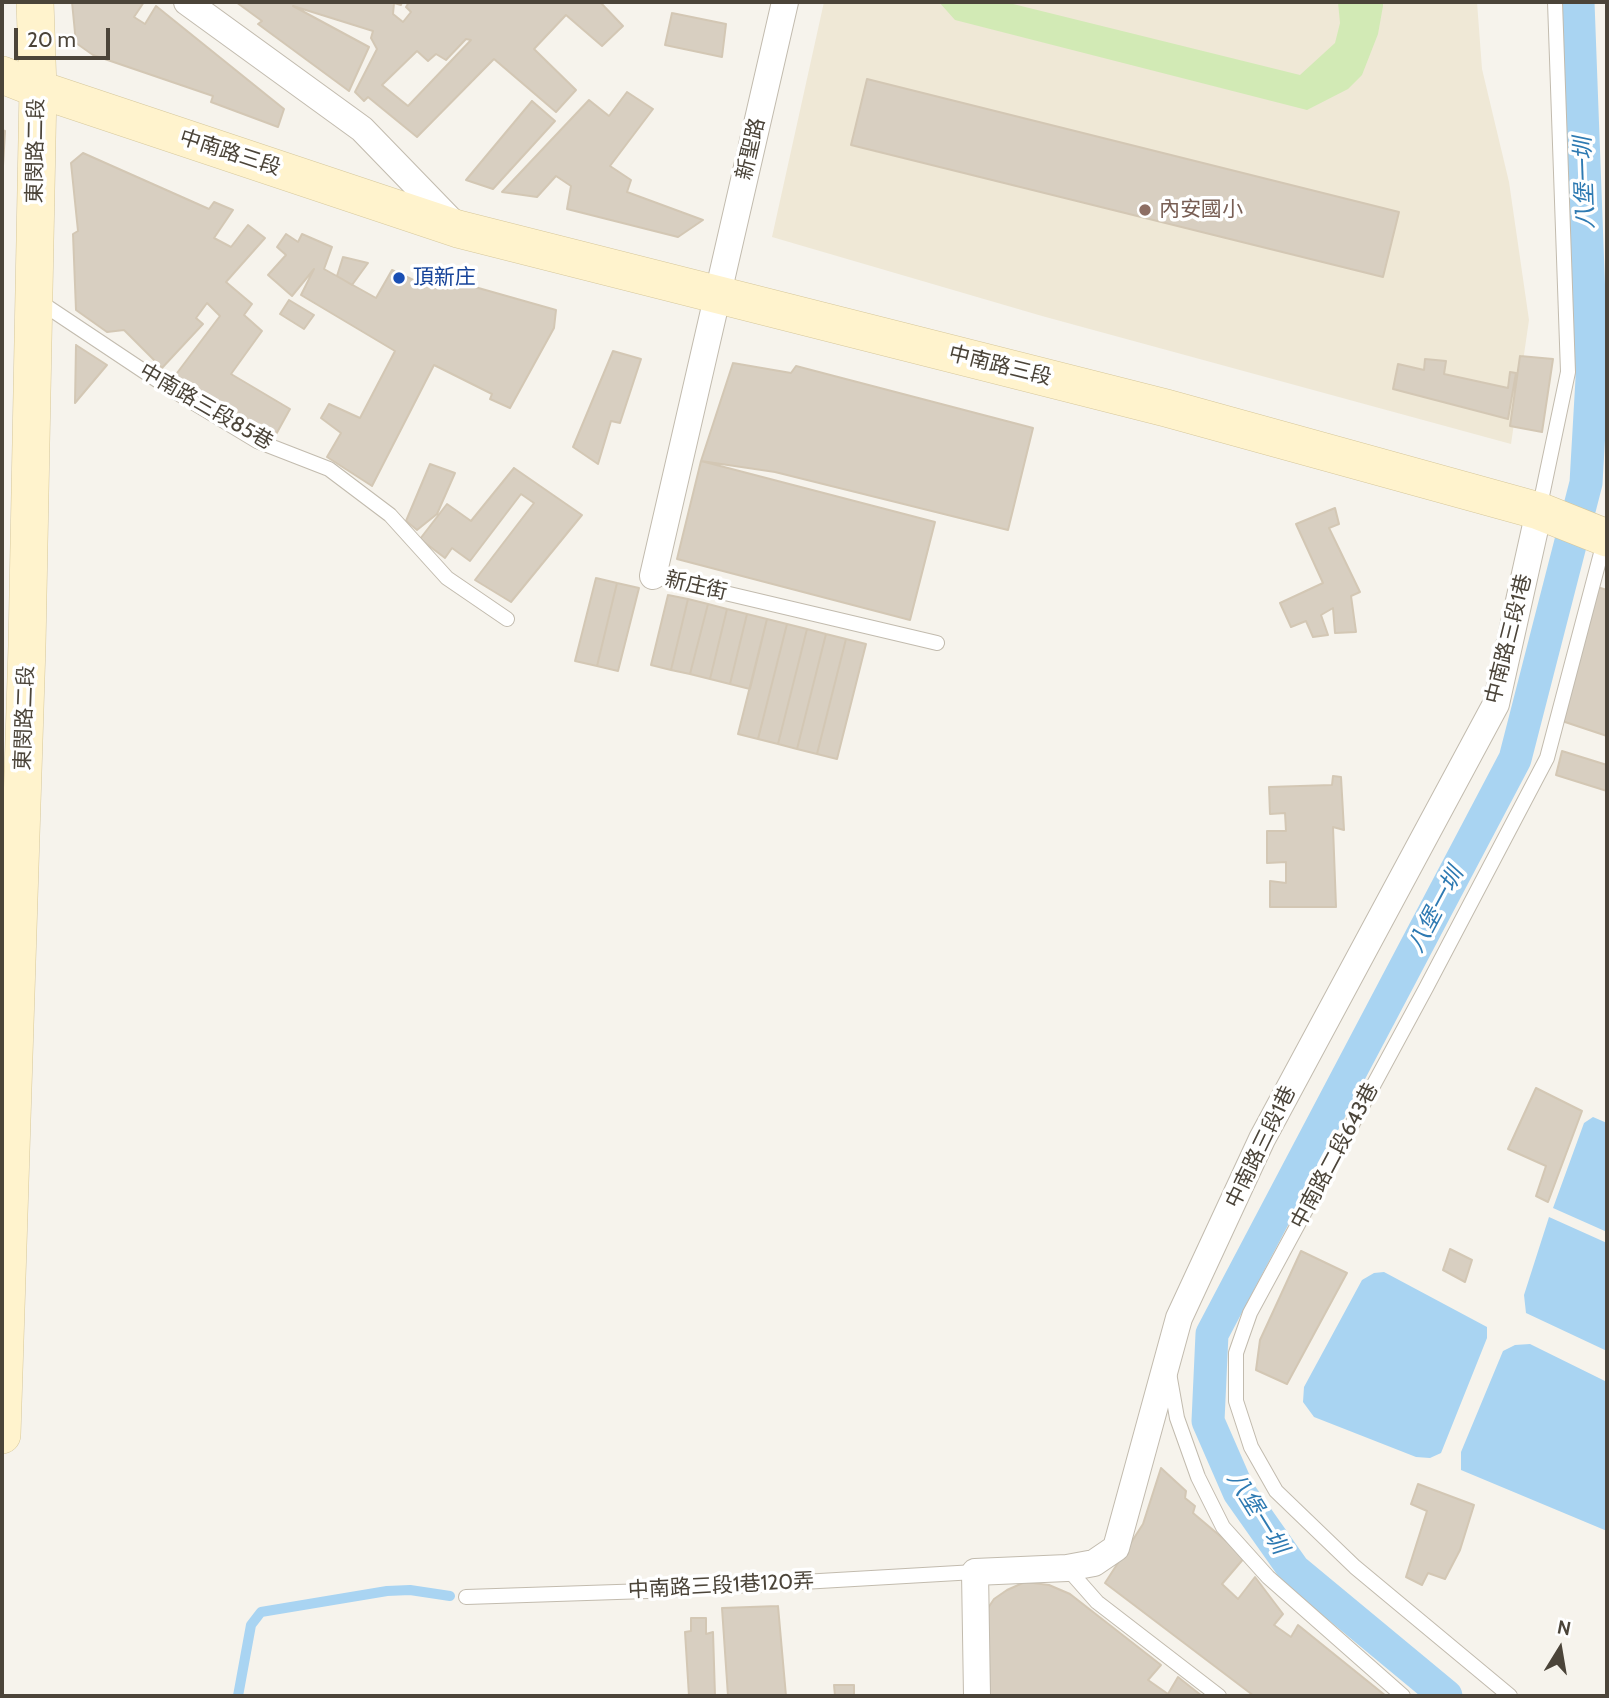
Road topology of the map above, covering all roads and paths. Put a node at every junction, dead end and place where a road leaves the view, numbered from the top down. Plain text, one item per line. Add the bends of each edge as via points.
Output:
1 (35, 2) edge
2 (187, 2) edge
3 (785, 2) edge
4 (1555, 2) edge
5 (2, 75) edge
6 (38, 89) junction
7 (458, 229) junction
8 (717, 295) junction
9 (34, 298) junction
10 (1539, 511) junction
11 (1606, 537) edge
12 (653, 576) joint
13 (507, 619) dead end
14 (937, 643) dead end
15 (11, 892) edge
16 (1167, 1359) junction
17 (2, 1434) edge
18 (1067, 1568) junction
19 (975, 1572) junction
20 (466, 1598) dead end
21 (977, 1696) edge
22 (1219, 1696) edge
23 (1403, 1696) edge
24 (1510, 1696) edge

1 - 6 main road, 東閔路二段
2 - 7 street via 362,129
3 - 8 street, 新聖路
4 - 10 lane via 1568,372
5 - 6 main road, 中南路三段
6 - 7 main road, 中南路三段
6 - 9 main road, 東閔路二段
7 - 8 main road, 中南路三段
8 - 10 main road, 中南路三段 via 1167,408
8 - 12 street, 新庄街
9 - 13 lane, 中南路三段85巷 via 257,441 329,469 390,515 447,578
9 - 15 main road, 東閔路二段 via 27,646
10 - 11 main road, 中南路三段
10 - 16 street, 中南路三段1巷 via 1496,704 1262,1139 1179,1318
11 - 24 lane, 中南路二段643巷 via 1547,758 1250,1313 1236,1353 1236,1401 1251,1447 1276,1491 1355,1567
12 - 14 lane, 新庄街
15 - 17 main road, 東閔路二段
16 - 18 street, 中南路三段1巷 via 1116,1548 1094,1563
16 - 23 lane via 1177,1418 1198,1477 1223,1527 1268,1577
18 - 19 street, 中南路三段1巷
18 - 22 lane via 1097,1602
19 - 20 lane, 中南路三段1巷120弄
19 - 21 street

